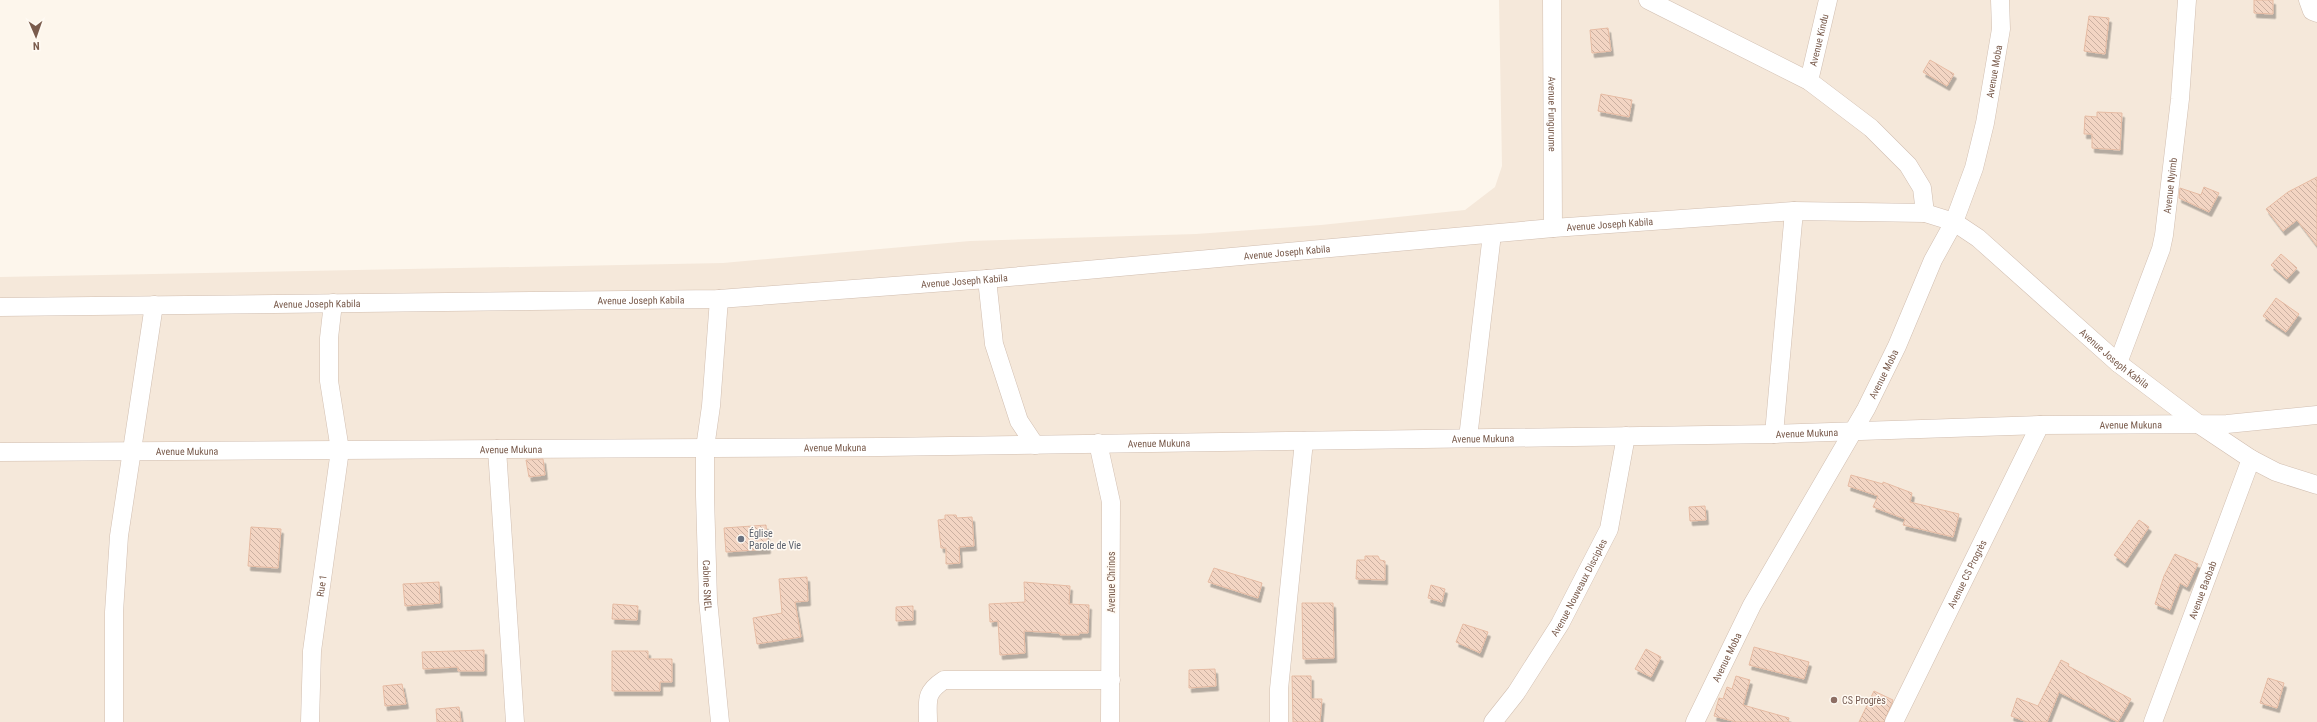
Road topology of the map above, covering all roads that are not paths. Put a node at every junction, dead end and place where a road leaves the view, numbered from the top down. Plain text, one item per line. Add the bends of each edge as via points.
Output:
1 (1552, 0) edge
2 (1648, 0) edge
3 (1828, 0) edge
4 (2000, 0) edge
5 (2187, 0) edge
6 (2308, 0) edge
7 (2317, 13) edge
8 (1809, 81) junction
9 (1794, 211) junction
10 (1925, 213) junction
11 (1954, 222) junction
12 (1552, 228) junction
13 (1492, 234) junction
14 (987, 279) junction
15 (719, 299) junction
16 (333, 303) junction
17 (154, 305) junction
18 (0, 307) edge
19 (2118, 363) junction
20 (2317, 415) edge
21 (2040, 425) junction
22 (2200, 425) junction
23 (1854, 432) junction
24 (1774, 434) junction
25 (1626, 436) junction
26 (1468, 438) junction
27 (1304, 440) junction
28 (1098, 443) junction
29 (1035, 444) junction
30 (705, 448) junction
31 (497, 449) junction
32 (340, 450) junction
33 (0, 452) edge
34 (133, 452) junction
35 (2250, 458) junction
36 (2317, 485) edge
37 (1111, 680) junction
38 (114, 722) edge
39 (310, 722) edge
40 (516, 722) edge
41 (720, 722) edge
42 (928, 722) edge
43 (1110, 722) edge
44 (1279, 722) edge
45 (1493, 722) edge
46 (1695, 722) edge
47 (1894, 722) edge
48 (2154, 722) edge

1 - 12 street, Avenue Fungurume
2 - 8 street
3 - 8 street, Avenue Kindu
4 - 11 street, Avenue Moba via 2001,29 1986,123 1974,168
5 - 19 street, Avenue Nyimb via 2180,99 2164,234 2161,249
6 - 7 street via 2312,11
8 - 10 street via 1872,128 1908,165 1922,188
9 - 10 street, Avenue Joseph Kabila
9 - 12 street, Avenue Joseph Kabila
9 - 24 street
10 - 11 street, Avenue Joseph Kabila
11 - 19 street, Avenue Joseph Kabila via 1978,238
11 - 23 street, Avenue Moba via 1933,260 1896,346
12 - 13 street, Avenue Joseph Kabila
13 - 14 street, Avenue Joseph Kabila
13 - 26 street
14 - 15 street, Avenue Joseph Kabila
14 - 29 street via 994,344 1019,421
15 - 16 street, Avenue Joseph Kabila
15 - 30 street, Cabine SNEL via 711,406
16 - 17 street, Avenue Joseph Kabila
16 - 32 street, Rue 1 via 329,338 329,381
17 - 18 street, Avenue Joseph Kabila
17 - 34 street
19 - 22 street, Avenue Joseph Kabila
20 - 22 street, Avenue Mukuna
21 - 22 street, Avenue Mukuna
21 - 23 street, Avenue Mukuna
21 - 47 street, Avenue CS Progrès
22 - 35 street, Avenue Joseph Kabila
23 - 24 street, Avenue Mukuna
23 - 46 street, Avenue Moba via 1752,605
24 - 25 street, Avenue Mukuna
25 - 26 street, Avenue Mukuna
25 - 45 street, Avenue Nouveaux Disciples via 1609,529 1560,624 1516,693
26 - 27 street, Avenue Mukuna
27 - 28 street, Avenue Mukuna
27 - 44 street via 1279,689
28 - 29 street, Avenue Mukuna
28 - 37 street, Avenue Chrinos via 1111,502
29 - 30 street, Avenue Mukuna
30 - 31 street, Avenue Mukuna
30 - 41 street, Cabine SNEL via 708,600
31 - 32 street, Avenue Mukuna
31 - 40 street
32 - 34 street, Avenue Mukuna
32 - 39 street, Rue 1 via 312,651
33 - 34 street, Avenue Mukuna
34 - 38 street via 119,536 114,612
35 - 36 street, Avenue Joseph Kabila via 2276,472
35 - 48 street, Avenue Baobab
37 - 42 street via 944,680 933,686 929,695
37 - 43 street, Avenue Chrinos

